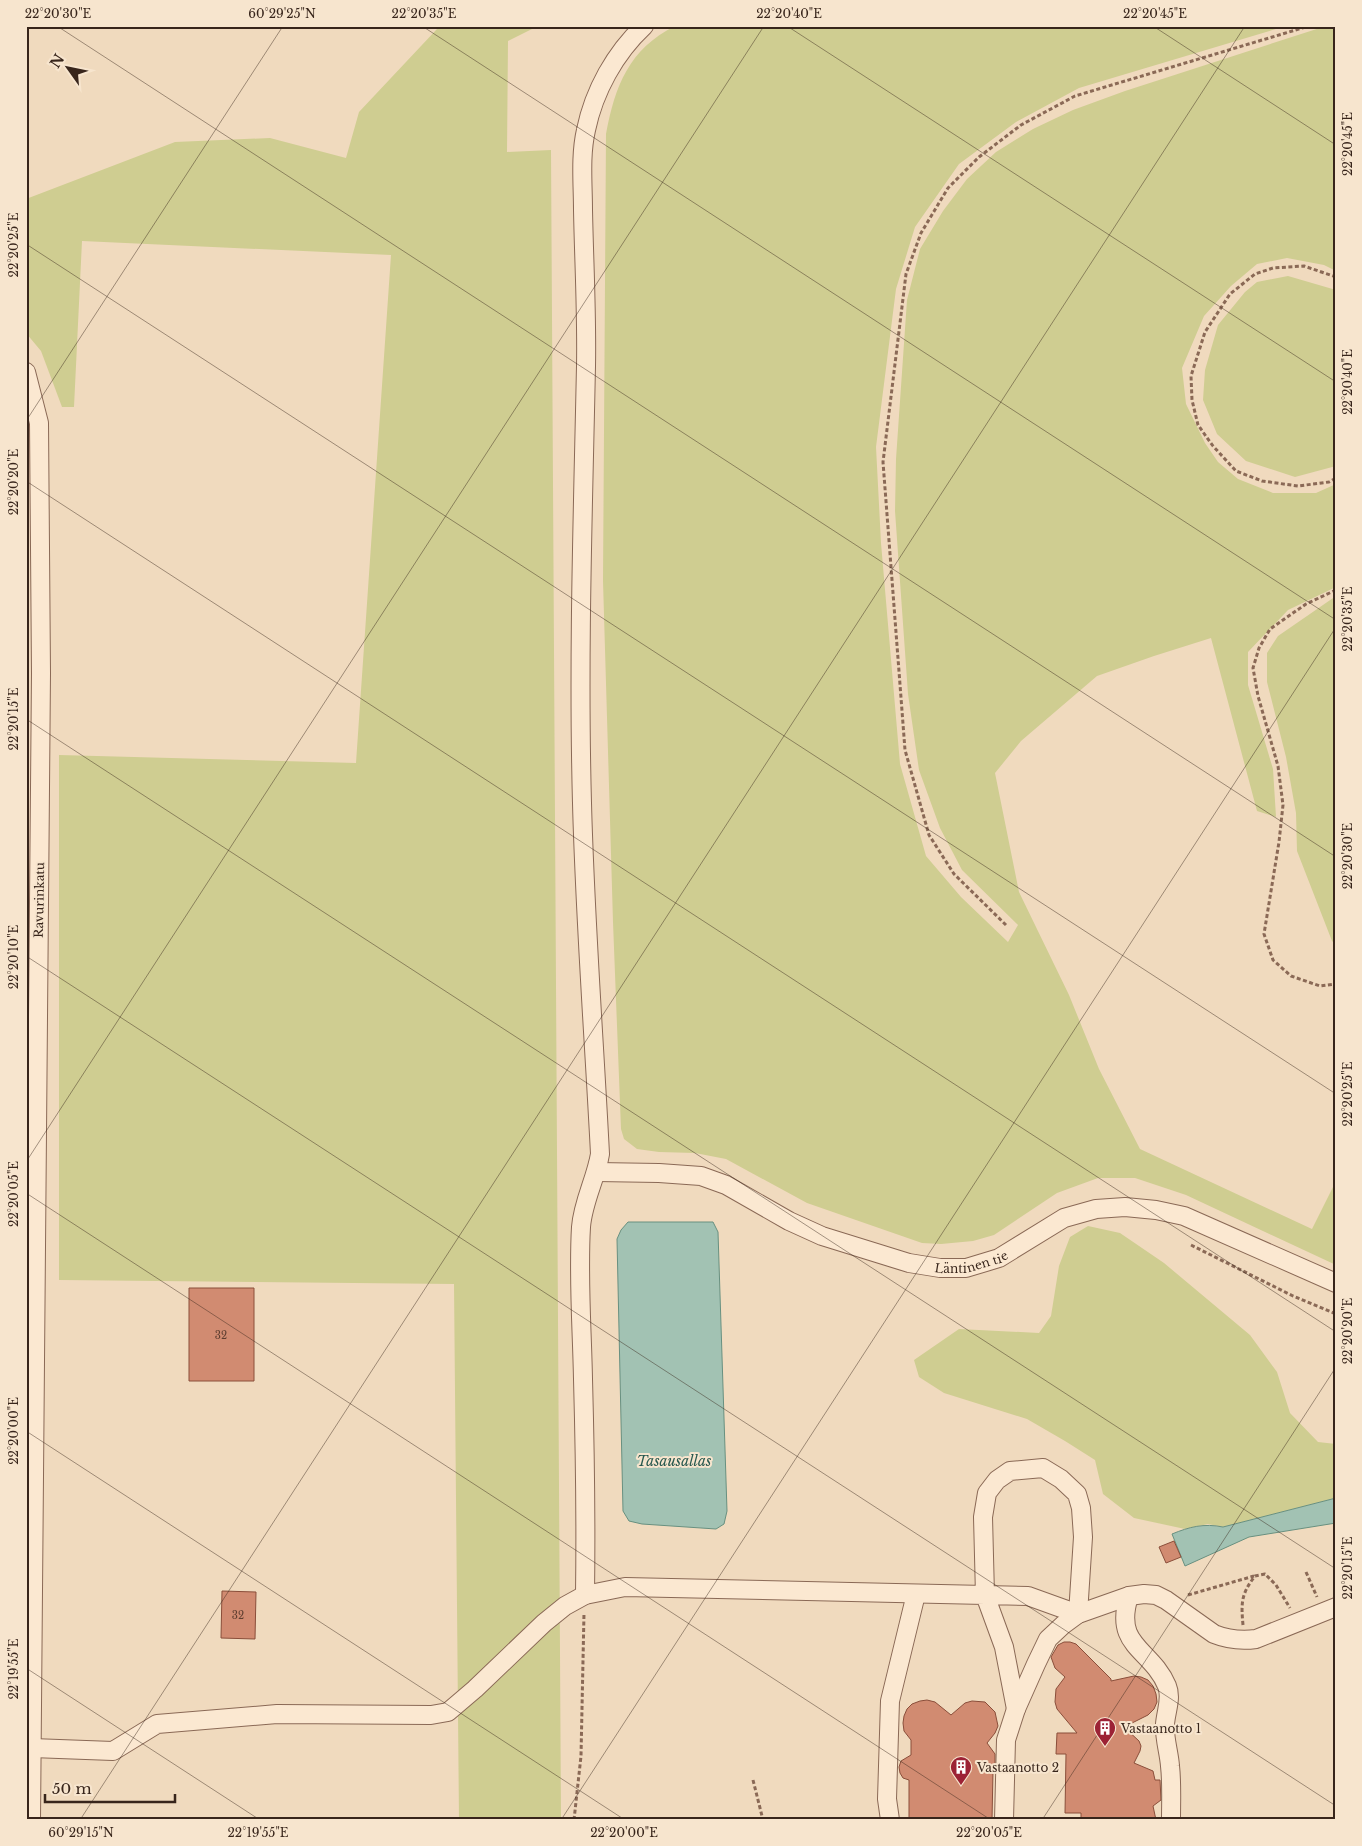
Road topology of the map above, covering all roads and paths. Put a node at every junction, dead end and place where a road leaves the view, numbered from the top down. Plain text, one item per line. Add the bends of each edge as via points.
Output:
1 (644, 26) edge
2 (1309, 26) edge
3 (1336, 277) edge
4 (26, 372) edge
5 (1336, 478) edge
6 (1336, 590) edge
7 (1006, 925) dead end
8 (1336, 984) edge
9 (597, 1172) junction
10 (1191, 1245) dead end
11 (1336, 1283) edge
12 (1336, 1314) edge
13 (29, 1570) edge
14 (1306, 1572) dead end
15 (1255, 1576) junction
16 (916, 1594) junction
17 (585, 1595) junction
18 (985, 1595) junction
19 (1129, 1596) junction
20 (1166, 1600) junction
21 (1292, 1610) dead end
22 (1329, 1610) edge
23 (1078, 1614) junction
24 (1245, 1640) junction
25 (1016, 1709) junction
26 (32, 1748) junction
27 (753, 1780) dead end
28 (31, 1820) edge
29 (574, 1820) edge
30 (763, 1820) edge
31 (890, 1820) edge
32 (1004, 1820) edge
33 (1171, 1820) edge

1 - 9 street via 618,55 595,98 586,131 582,169 586,357 580,619 582,802 600,1154
2 - 7 path via 1075,96 1021,125 948,188 921,233 906,274 883,462 906,750 929,836 954,874
3 - 5 path via 1304,266 1273,268 1255,274 1230,294 1204,332 1191,376 1198,425 1236,471 1262,481 1298,486
4 - 13 street, Ravurinkatu via 39,423 41,673
6 - 8 path via 1306,604 1270,629 1253,668 1278,766 1283,805 1264,934 1272,960 1291,976 1320,986
9 - 11 street, Läntinen tie via 701,1176 726,1185 822,1236 909,1263 940,1268 966,1268 999,1258 1064,1218 1096,1209 1125,1206 1156,1210 1184,1216
9 - 17 street via 584,1206 581,1227
10 - 12 path
13 - 26 street, Ravurinkatu
14 - 22 path
15 - 20 path
15 - 21 path via 1266,1574
15 - 24 path via 1246,1588 1241,1604
16 - 17 street via 625,1587
16 - 18 street
16 - 31 street via 890,1701 887,1799
17 - 26 street via 544,1623 448,1712 431,1715 277,1714 158,1724 113,1751
17 - 29 path via 581,1756
18 - 23 street via 1028,1596
18 - 23 street via 983,1517 987,1493 1010,1471 1043,1468 1077,1494 1081,1508 1083,1537
18 - 25 street via 1004,1647
19 - 20 street via 1156,1595
19 - 23 street
19 - 33 street via 1124,1612 1128,1636 1156,1666 1168,1687 1165,1724 1171,1768
20 - 24 street via 1214,1634
22 - 24 street via 1256,1640
23 - 25 street via 1048,1639
25 - 32 street via 1006,1740
26 - 28 street, Ravurinkatu
27 - 30 path

